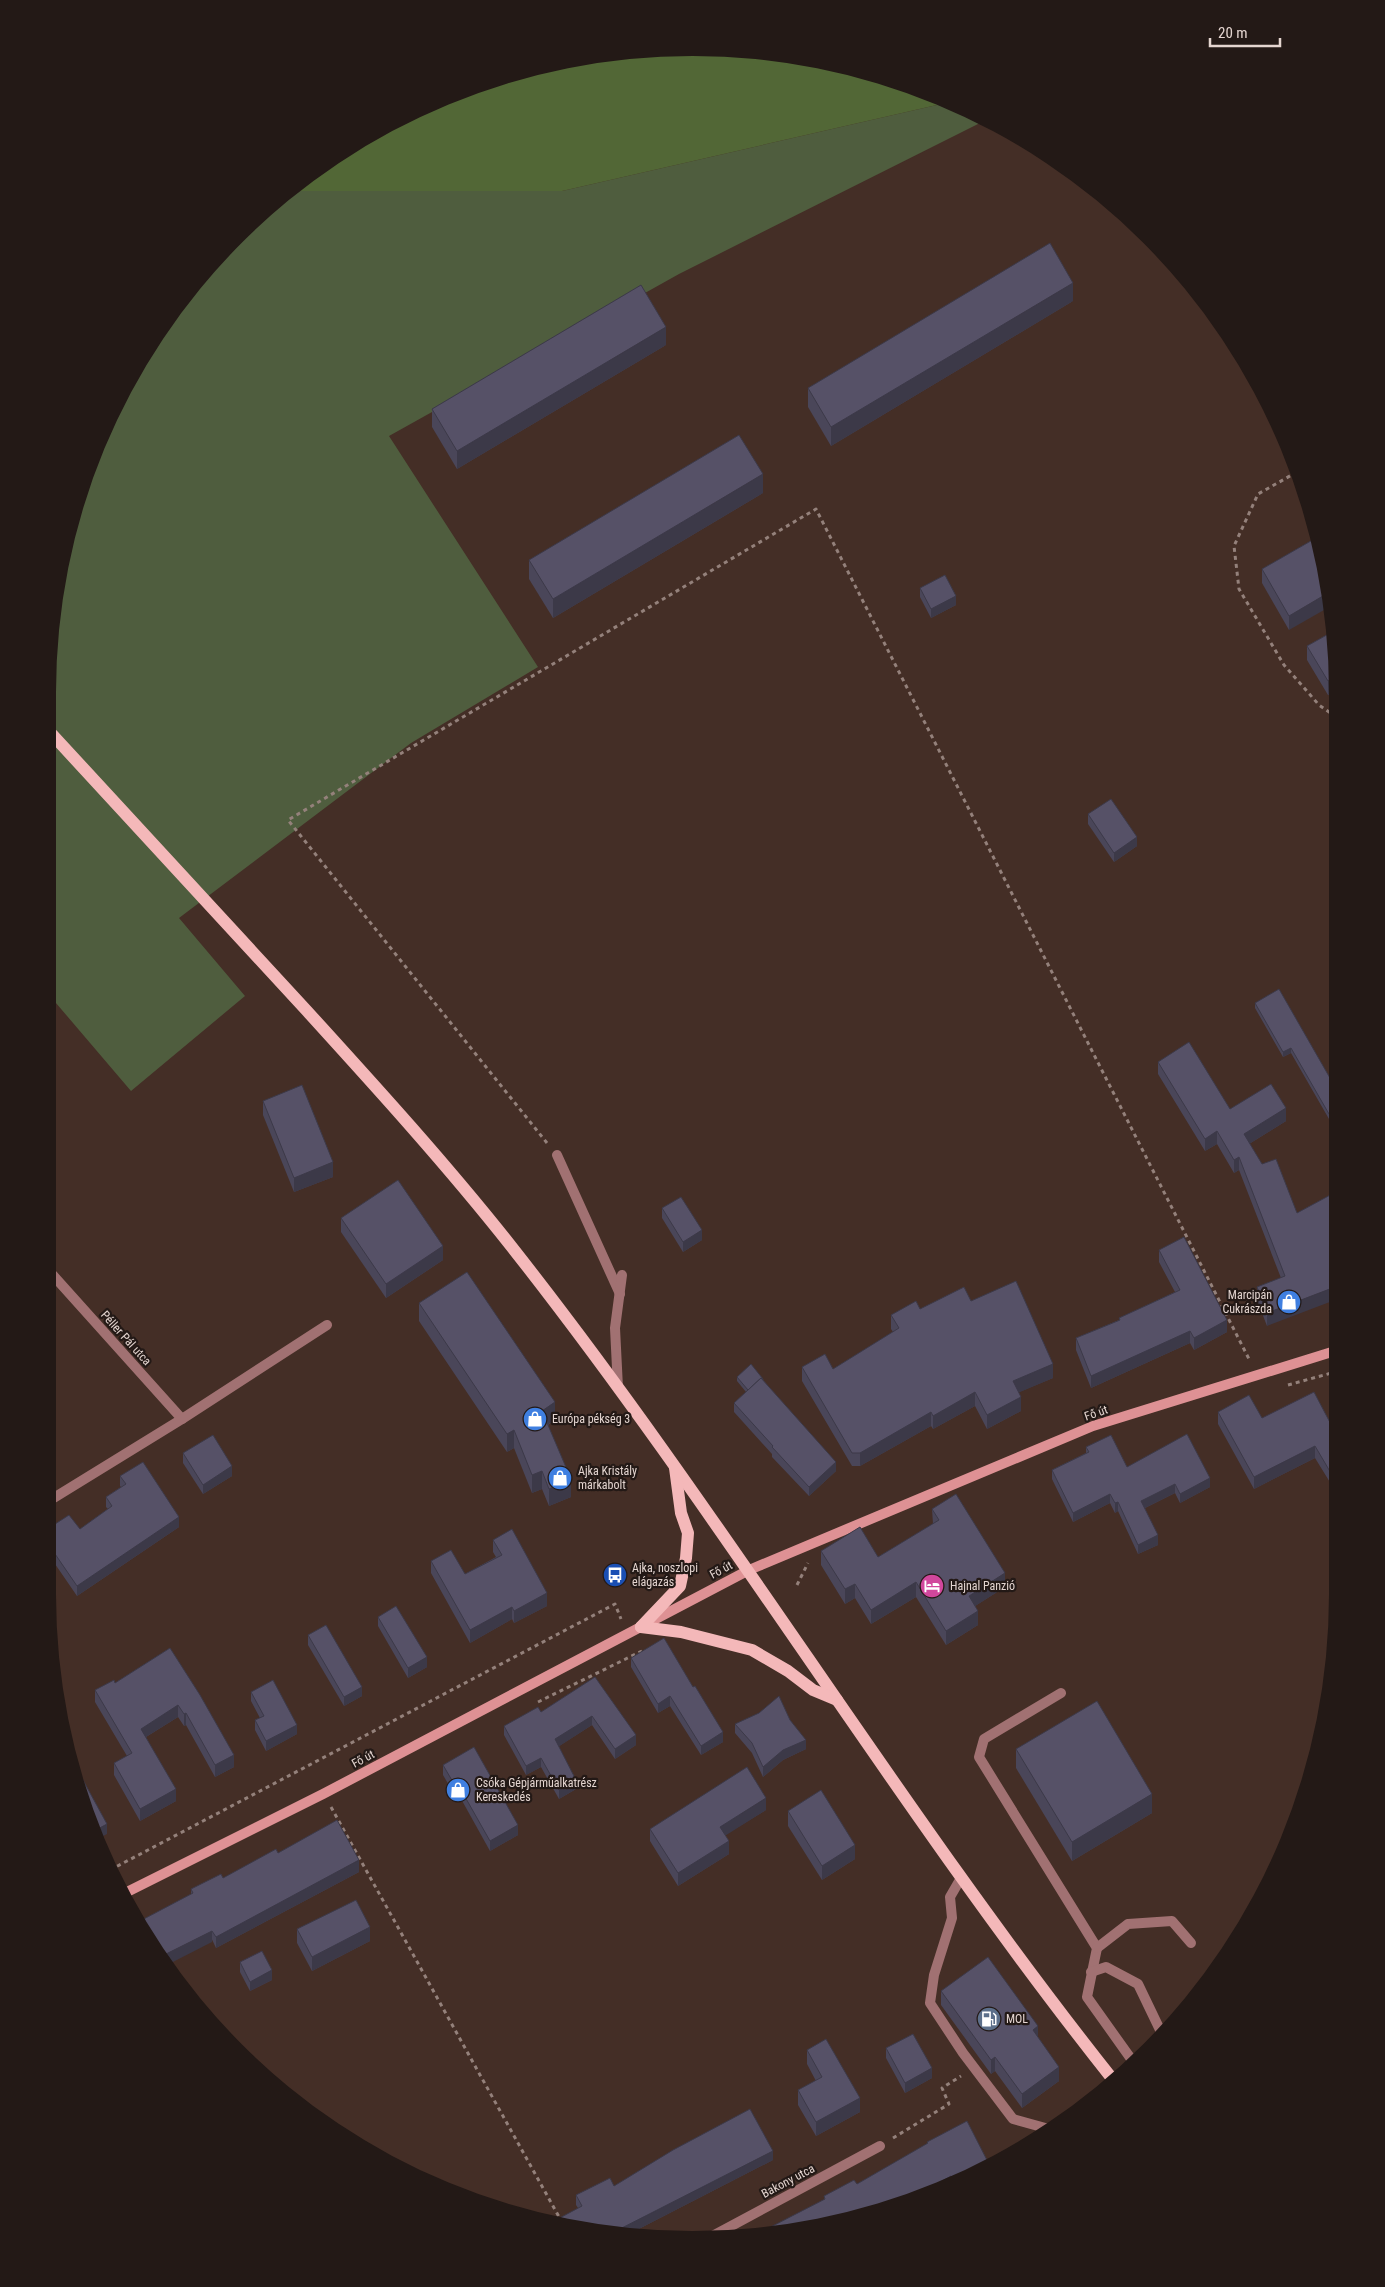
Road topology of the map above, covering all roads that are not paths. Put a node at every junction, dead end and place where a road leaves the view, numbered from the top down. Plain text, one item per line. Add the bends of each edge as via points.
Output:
1 (56, 739) edge
2 (557, 1155) road end
3 (622, 1275) dead end
4 (56, 1279) edge
5 (620, 1294) junction
6 (327, 1325) dead end
7 (1329, 1353) edge
8 (618, 1388) junction
9 (182, 1419) junction
10 (675, 1467) junction
11 (56, 1497) edge
12 (749, 1570) junction
13 (641, 1627) junction
14 (1061, 1693) dead end
15 (837, 1700) junction
16 (961, 1878) junction
17 (130, 1891) edge
18 (1191, 1943) dead end
19 (1098, 1948) junction
20 (1091, 1972) junction
21 (1159, 2027) edge
22 (1129, 2056) edge
23 (1109, 2075) edge
24 (1042, 2126) edge
25 (880, 2146) road end
26 (723, 2230) edge

1 - 8 main road via 406,1121 511,1246
2 - 5 street
3 - 5 street
4 - 9 street, Péller Pál utca
5 - 8 street via 615,1328
6 - 9 street
7 - 12 main road, Fő út via 1093,1426
8 - 10 main road
9 - 11 street
10 - 12 main road
10 - 13 main road via 680,1513 688,1533 686,1558 680,1586
12 - 13 main road, Fő út
12 - 15 main road
13 - 15 main road via 680,1632 752,1650 813,1690
13 - 17 main road, Fő út via 323,1794
14 - 19 street via 984,1739 979,1757
15 - 16 main road
16 - 23 main road
16 - 24 street via 950,1897 952,1918 934,1975 930,2003 963,2053 1014,2119
18 - 19 street via 1172,1921 1128,1924
19 - 20 street
20 - 21 street via 1106,1967 1138,1984
20 - 22 street via 1087,1997
25 - 26 street, Bakony utca

